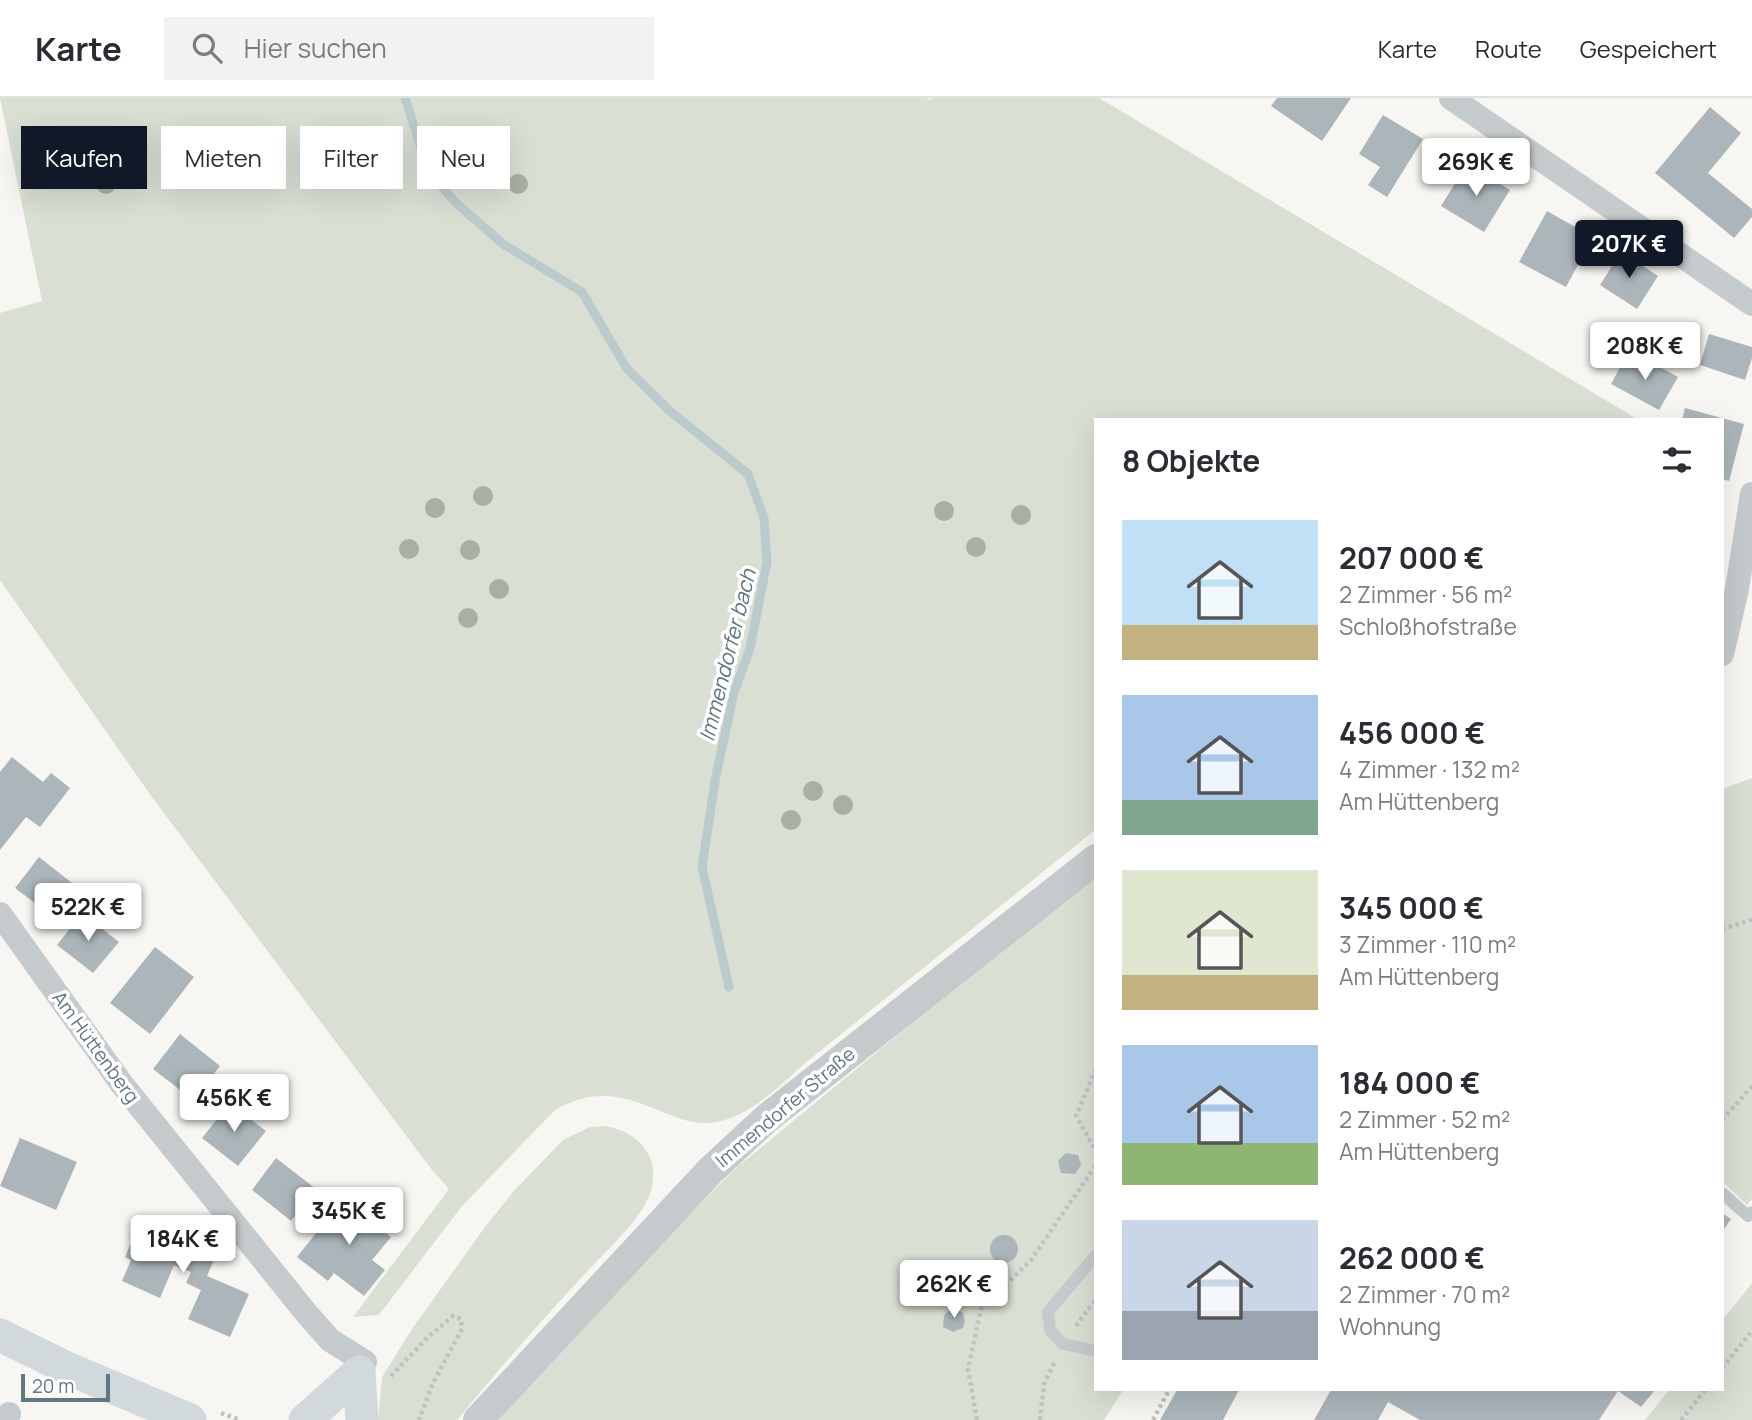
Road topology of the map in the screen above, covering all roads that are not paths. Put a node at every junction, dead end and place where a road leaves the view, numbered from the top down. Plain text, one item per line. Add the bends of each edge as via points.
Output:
1 (1451, 98) edge
2 (1752, 304) edge
3 (1752, 494) edge
4 (1724, 645) edge
5 (1094, 861) edge
6 (0, 914) edge
7 (1724, 1195) edge
8 (1750, 1216) edge
9 (1094, 1257) edge
10 (0, 1335) edge
11 (1094, 1351) edge
12 (365, 1362) dead end
13 (361, 1411) edge
14 (190, 1420) edge
15 (305, 1420) edge
16 (478, 1420) edge

1 - 2 street
3 - 4 street
5 - 16 street, Immendorfer Straße via 736,1146
6 - 12 street, Am Hüttenberg via 121,1083 307,1314 330,1340
7 - 8 lane
9 - 11 lane via 1048,1312 1050,1330 1063,1344
10 - 14 main road
13 - 15 main road via 359,1371

